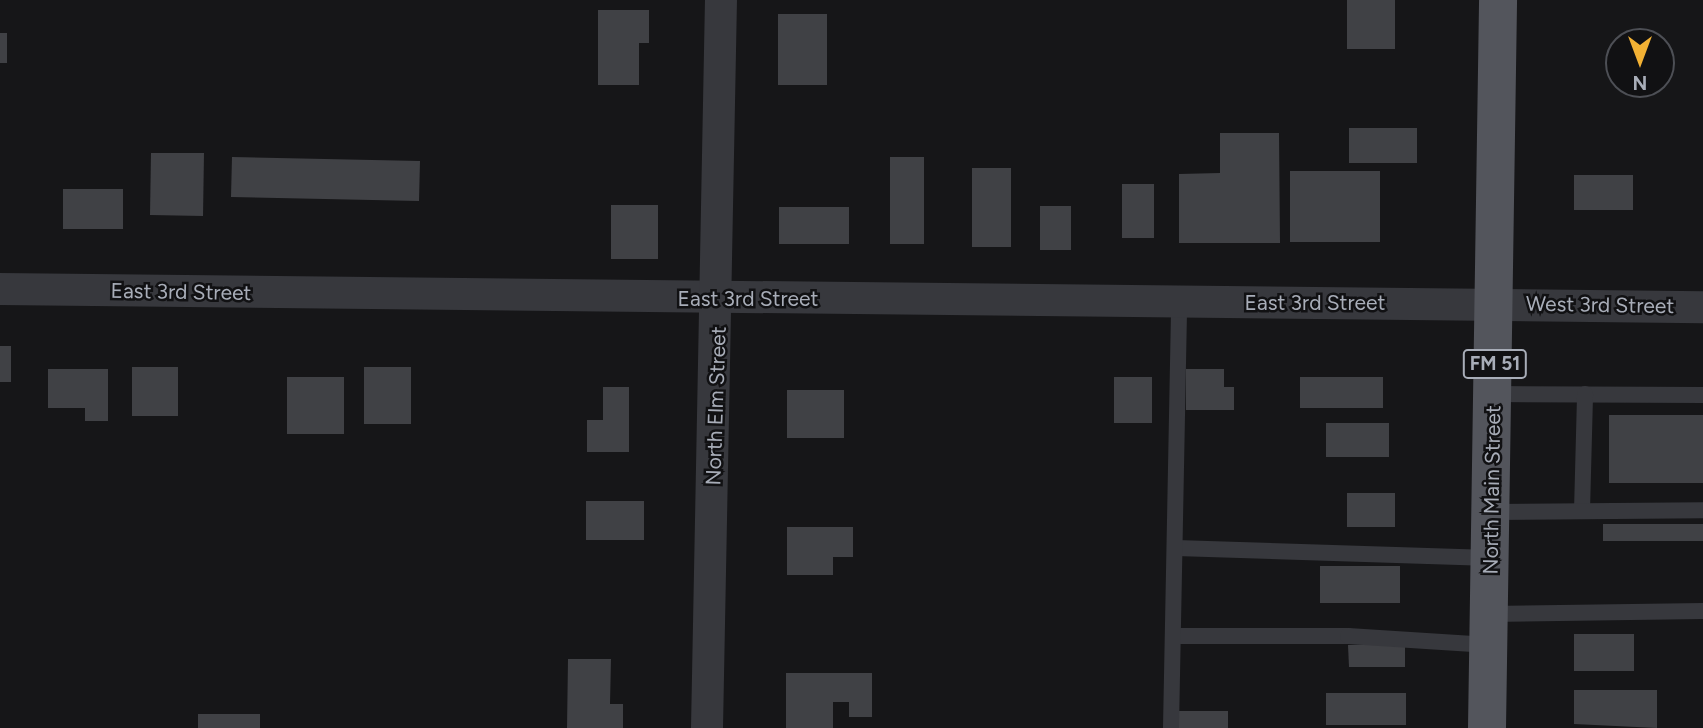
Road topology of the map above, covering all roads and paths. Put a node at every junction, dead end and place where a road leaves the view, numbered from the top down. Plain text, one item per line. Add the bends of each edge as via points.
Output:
1 (721, 0) edge
2 (1498, 0) edge
3 (0, 289) edge
4 (719, 300) junction
5 (1179, 302) junction
6 (1497, 304) junction
7 (1703, 307) edge
8 (1494, 394) junction
9 (1585, 394) junction
10 (1703, 395) edge
11 (1703, 510) edge
12 (1582, 511) junction
13 (1492, 512) junction
14 (1176, 548) junction
15 (1491, 558) junction
16 (1703, 611) edge
17 (1489, 630) junction
18 (1175, 636) junction
19 (708, 728) edge
20 (1171, 728) edge
21 (1487, 728) edge

1 - 4 street, North Elm Street
2 - 6 main road, North Main Street / FM 51
3 - 4 street, East 3rd Street
4 - 5 street, East 3rd Street
4 - 19 street, North Elm Street
5 - 6 street, East 3rd Street
5 - 14 lane
6 - 7 street, West 3rd Street
6 - 8 main road, North Main Street / FM 51
8 - 9 lane
8 - 13 main road, North Main Street / FM 51
9 - 10 lane
9 - 12 lane
11 - 12 lane
12 - 13 lane
13 - 15 main road, North Main Street / FM 51
14 - 15 lane
14 - 18 lane
15 - 17 main road, North Main Street / FM 51
16 - 17 lane
17 - 18 lane
17 - 21 main road, North Main Street / FM 51
18 - 20 lane

